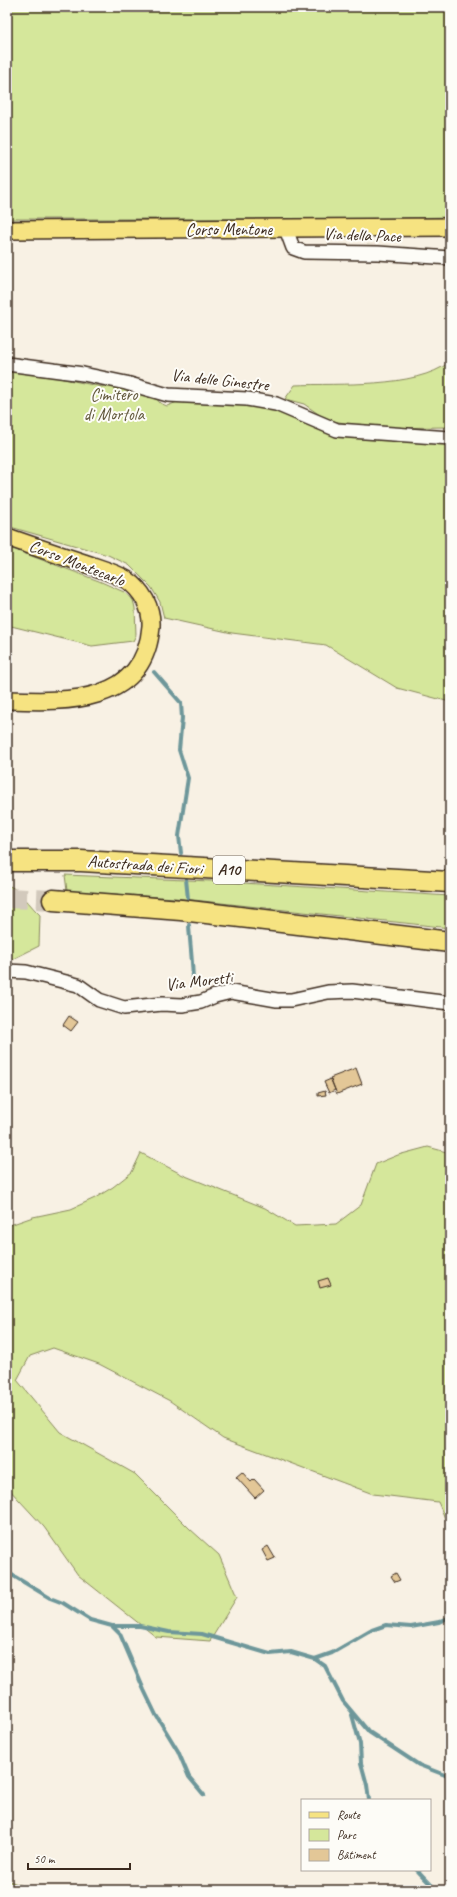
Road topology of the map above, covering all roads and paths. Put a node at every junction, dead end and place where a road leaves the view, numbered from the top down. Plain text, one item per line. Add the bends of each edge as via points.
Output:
1 (450, 228) edge
2 (286, 229) junction
3 (7, 230) edge
4 (450, 258) edge
5 (7, 364) edge
6 (450, 438) edge
7 (7, 537) edge
8 (7, 700) edge
9 (7, 861) edge
10 (450, 882) edge
11 (53, 900) tunnel mouth
12 (450, 942) edge
13 (7, 971) edge
14 (450, 1003) edge

1 - 2 main road, Corso Mentone
2 - 3 main road, Corso Mentone
2 - 4 street, Via della Pace via 293,248 304,252 378,253
5 - 6 street, Via delle Ginestre via 83,374 168,395 247,399 276,404 337,430
7 - 8 main road, Corso Montecarlo via 127,580 144,598 151,620 147,649 136,668 118,686 105,693 67,700
9 - 10 highway, Autostrada dei Fiori / A10 via 81,861
11 - 12 highway via 181,910
13 - 14 street, Via Moretti via 26,972 78,984 99,1000 124,1008 162,1004 182,1005 231,992 291,1000 328,992 352,991

